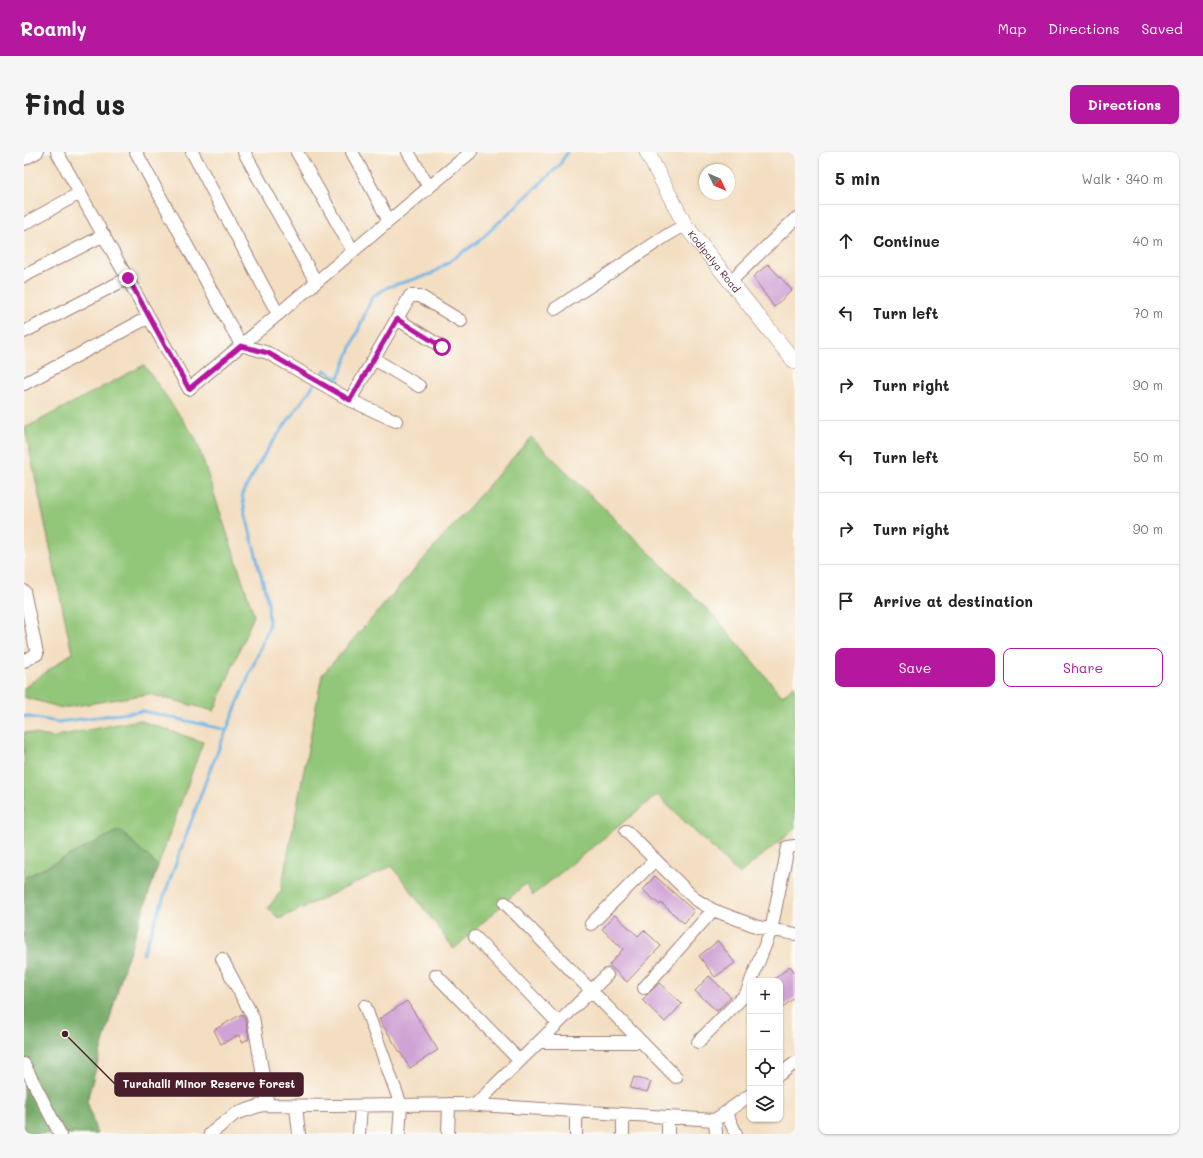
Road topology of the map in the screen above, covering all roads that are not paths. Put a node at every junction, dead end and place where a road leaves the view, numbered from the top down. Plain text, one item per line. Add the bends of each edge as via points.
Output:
1 (37, 152) edge
2 (57, 152) edge
3 (136, 152) edge
4 (192, 152) edge
5 (244, 152) edge
6 (297, 152) edge
7 (352, 152) edge
8 (408, 152) edge
9 (647, 152) edge
10 (465, 154) edge
11 (24, 159) edge
12 (429, 187) junction
13 (80, 193) junction
14 (795, 219) edge
15 (389, 221) junction
16 (24, 224) edge
17 (686, 225) junction
18 (104, 235) junction
19 (353, 252) junction
20 (24, 276) edge
21 (128, 278) junction
22 (731, 281) junction
23 (316, 282) junction
24 (555, 309) dead end
25 (278, 314) junction
26 (149, 317) junction
27 (397, 319) junction
28 (462, 321) dead end
29 (24, 332) edge
30 (241, 346) junction
31 (442, 347) dead end
32 (374, 358) junction
33 (795, 362) edge
34 (24, 384) edge
35 (419, 386) dead end
36 (350, 400) junction
37 (396, 421) dead end
38 (24, 591) edge
39 (24, 661) edge
40 (626, 830) dead end
41 (795, 846) edge
42 (655, 860) junction
43 (505, 903) dead end
44 (713, 910) junction
45 (591, 924) dead end
46 (771, 930) junction
47 (795, 934) edge
48 (475, 937) dead end
49 (222, 959) dead end
50 (436, 975) dead end
51 (607, 975) dead end
52 (752, 978) edge
53 (644, 988) dead end
54 (592, 991) junction
55 (747, 992) edge
56 (364, 1006) dead end
57 (558, 1023) junction
58 (539, 1042) junction
59 (642, 1042) junction
60 (698, 1042) dead end
61 (520, 1061) junction
62 (795, 1063) edge
63 (24, 1064) edge
64 (783, 1072) edge
65 (676, 1077) dead end
66 (747, 1097) edge
67 (449, 1104) junction
68 (476, 1104) junction
69 (268, 1105) junction
70 (401, 1105) junction
71 (296, 1106) junction
72 (361, 1106) junction
73 (576, 1111) junction
74 (726, 1112) junction
75 (623, 1114) junction
76 (668, 1117) junction
77 (715, 1120) junction
78 (60, 1134) edge
79 (210, 1134) edge
80 (299, 1134) edge
81 (359, 1134) edge
82 (399, 1134) edge
83 (448, 1134) edge
84 (576, 1134) edge
85 (623, 1134) edge
86 (668, 1134) edge
87 (716, 1134) edge
88 (736, 1134) edge

1 - 11 street
2 - 13 street
3 - 30 street
4 - 25 street
5 - 23 street
6 - 19 street
7 - 15 street
8 - 12 street
9 - 17 main road, Kodipalya Road
10 - 12 street
12 - 15 street
13 - 16 street
13 - 18 street
14 - 22 street
15 - 19 street
17 - 22 main road, Kodipalya Road
17 - 24 street
18 - 20 street
18 - 21 street
19 - 23 street
21 - 26 street
21 - 29 street
22 - 33 main road, Kodipalya Road
23 - 25 street
25 - 30 street
26 - 30 street via 189,389
26 - 34 street
27 - 28 street via 410,296 420,296
27 - 31 street
27 - 32 street
30 - 36 street via 268,353
32 - 35 street
32 - 36 street
36 - 37 street
38 - 39 street via 37,654
40 - 42 street
41 - 46 street via 788,847
42 - 44 street via 695,899
42 - 45 street
43 - 54 street
44 - 46 street
44 - 53 street
46 - 47 street
46 - 52 street
48 - 57 street
49 - 69 street via 253,1017
50 - 61 street
51 - 54 street
54 - 57 street
54 - 59 street
55 - 60 street
56 - 70 street
57 - 58 street
58 - 59 street
58 - 61 street
59 - 65 street
61 - 68 street
62 - 64 street
63 - 78 street
66 - 74 street
67 - 68 street
67 - 70 street
67 - 83 street
68 - 73 street
69 - 71 street
69 - 79 street via 235,1114
70 - 72 street
70 - 82 street
71 - 72 street
71 - 80 street
72 - 81 street
73 - 75 street
73 - 84 street
74 - 77 street
74 - 88 street
75 - 76 street
75 - 85 street
76 - 77 street
76 - 86 street
77 - 87 street

